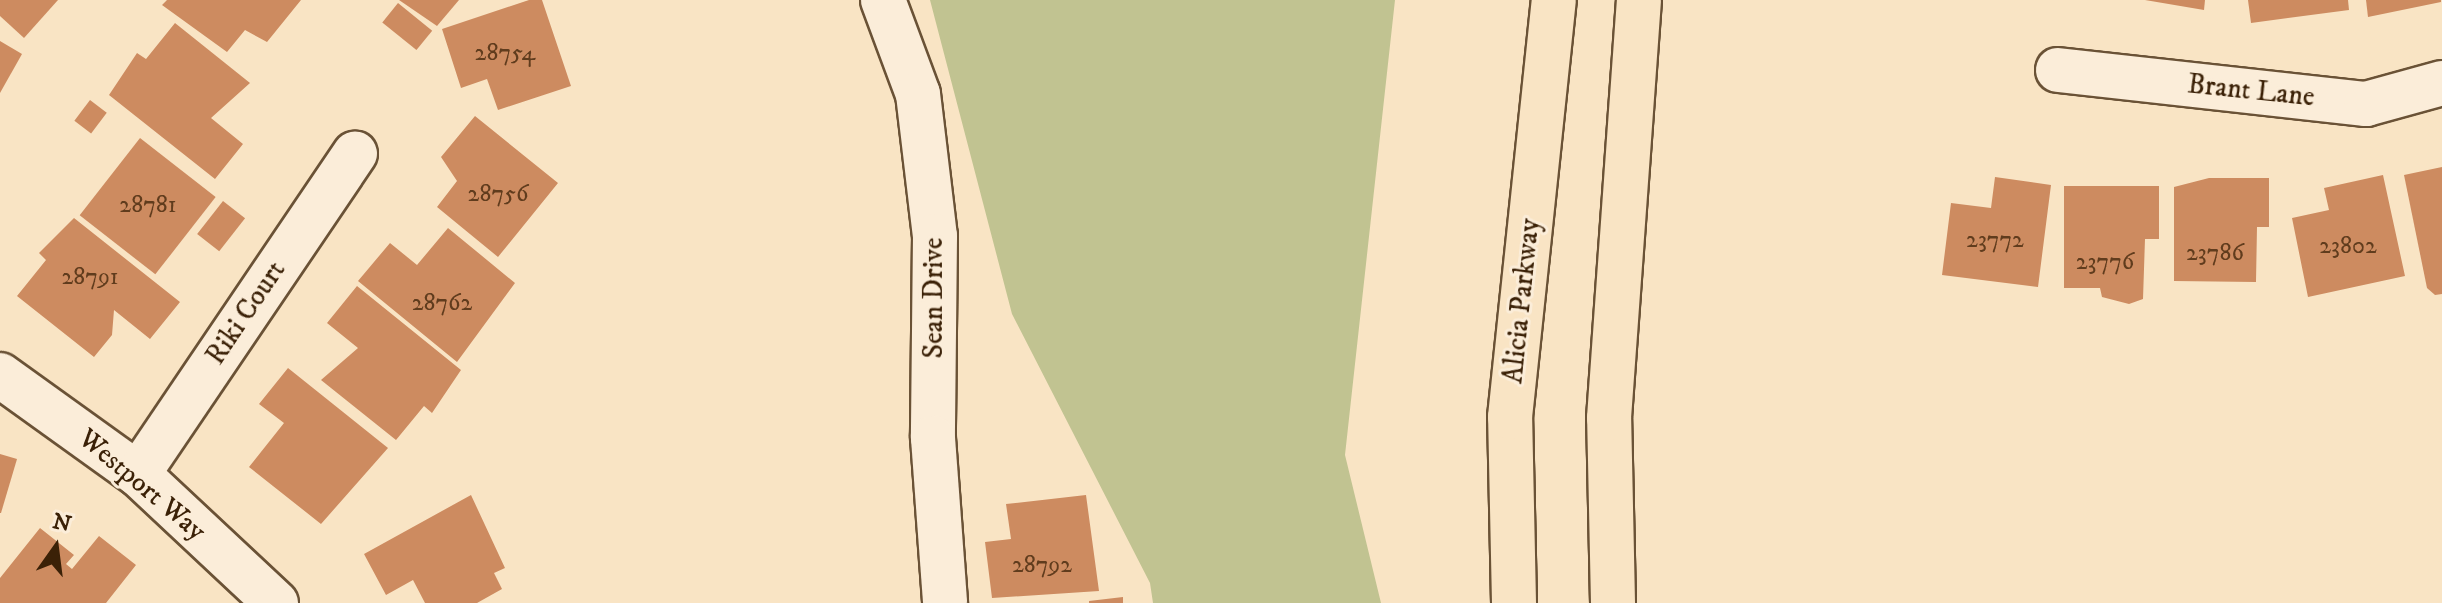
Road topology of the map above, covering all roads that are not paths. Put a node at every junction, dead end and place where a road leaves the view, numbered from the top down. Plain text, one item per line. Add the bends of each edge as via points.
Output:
1 (883, 0) edge
2 (1554, 0) edge
3 (1639, 0) edge
4 (2058, 70) dead end
5 (2442, 83) edge
6 (355, 153) dead end
7 (0, 375) edge
8 (138, 474) junction
9 (276, 603) edge
10 (945, 603) edge
11 (1514, 603) edge
12 (1613, 603) edge

1 - 10 street, Sean Drive via 918,94 935,236 933,438
2 - 11 main road, Alicia Parkway via 1510,417
3 - 12 main road via 1609,418
4 - 5 street, Brant Lane via 2366,104
6 - 8 street, Riki Court
7 - 8 street, Westport Way
8 - 9 street, Westport Way

